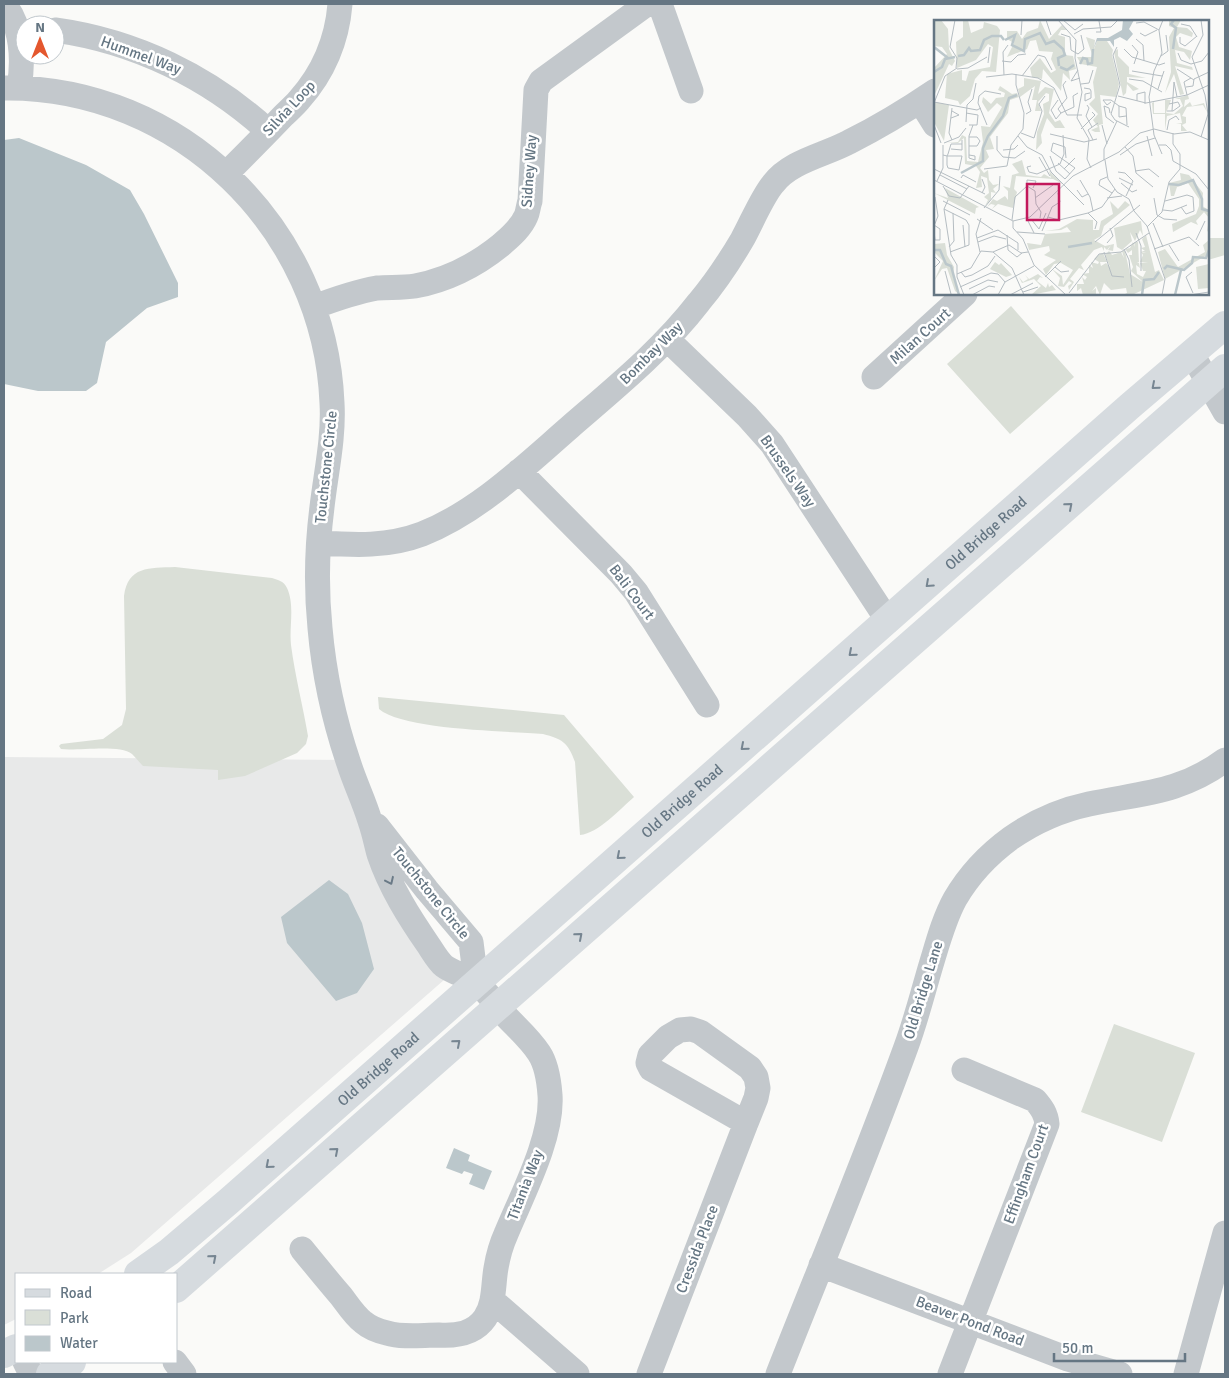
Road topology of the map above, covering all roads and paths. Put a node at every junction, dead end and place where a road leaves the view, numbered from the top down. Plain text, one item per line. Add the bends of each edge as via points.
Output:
1 (4, 4) edge
2 (340, 4) edge
3 (647, 4) edge
4 (660, 4) edge
5 (15, 20) edge
6 (65, 32) edge
7 (21, 65) edge
8 (11, 87) edge
9 (691, 91) dead end
10 (928, 96) edge
11 (934, 121) edge
12 (268, 131) junction
13 (226, 174) junction
14 (964, 295) edge
15 (314, 307) junction
16 (1225, 325) edge
17 (667, 339) junction
18 (1192, 354) junction
19 (1217, 376) edge
20 (874, 377) dead end
21 (1225, 412) edge
22 (519, 471) junction
23 (319, 543) junction
24 (888, 621) junction
25 (707, 705) dead end
26 (1225, 760) edge
27 (370, 818) junction
28 (476, 982) junction
29 (498, 1007) junction
30 (964, 1070) dead end
31 (746, 1123) dead end
32 (1224, 1233) edge
33 (302, 1249) dead end
34 (821, 1265) junction
35 (139, 1273) edge
36 (178, 1287) edge
37 (492, 1300) junction
38 (970, 1322) junction
39 (26, 1363) edge
40 (70, 1363) edge
41 (176, 1363) edge
42 (32, 1374) edge
43 (50, 1374) edge
44 (184, 1374) edge
45 (576, 1374) edge
46 (649, 1374) edge
47 (778, 1374) edge
48 (950, 1374) edge
49 (1120, 1374) edge
50 (1186, 1374) edge

1 - 5 street
2 - 12 street, Silvia Loop via 333,45 326,63 314,84
3 - 15 street, Sidney Way via 541,81 536,90 530,201 518,229 477,262 438,281 377,288
4 - 9 street
6 - 12 street, Hummel Way via 106,41 175,66 224,95
7 - 8 street via 21,75
8 - 13 street, Touchstone Circle via 66,93 123,110 176,136
10 - 11 street
10 - 17 street, Bombay Way via 848,143 785,172 772,184 726,265
12 - 13 street, Silvia Loop
13 - 15 street, Touchstone Circle via 250,198 286,245
14 - 20 street, Milan Court
15 - 23 street, Touchstone Circle via 330,369 333,406
16 - 18 main road, Old Bridge Road
17 - 22 street, Bombay Way via 624,381
17 - 24 street, Brussels Way via 772,444
18 - 19 street
18 -> 24 main road, Old Bridge Road
19 - 21 street
29 -> 19 main road
22 - 23 street, Bombay Way via 447,523 420,535 369,545
22 - 25 street, Bali Court via 636,592
23 - 27 street, Touchstone Circle via 320,628 326,676 347,760
24 -> 28 main road, Old Bridge Road
26 - 34 street, Old Bridge Lane via 1191,781 1159,792 1088,804 1029,826 987,858 967,881 941,931 914,1025
27 - 28 street, Touchstone Circle via 471,942
27 -> 28 street, Touchstone Circle via 391,882 420,933 445,967
28 - 29 street, Titania Way
28 -> 35 main road, Old Bridge Road via 229,1201
36 -> 29 main road
29 - 37 street, Titania Way via 539,1053 549,1081 551,1101 549,1122 500,1250
30 - 38 street, Effingham Court via 1035,1100 1046,1116 1047,1124
31 - 46 street, Cressida Place
32 - 50 street
33 - 37 street via 360,1320 390,1334 456,1336 469,1332 485,1318
34 - 38 street, Beaver Pond Road
34 - 47 street, Old Bridge Lane
37 - 45 street
38 - 48 street, Effingham Court
38 - 49 street, Beaver Pond Road via 1068,1359
39 - 42 street
40 - 43 main road
41 - 44 street

